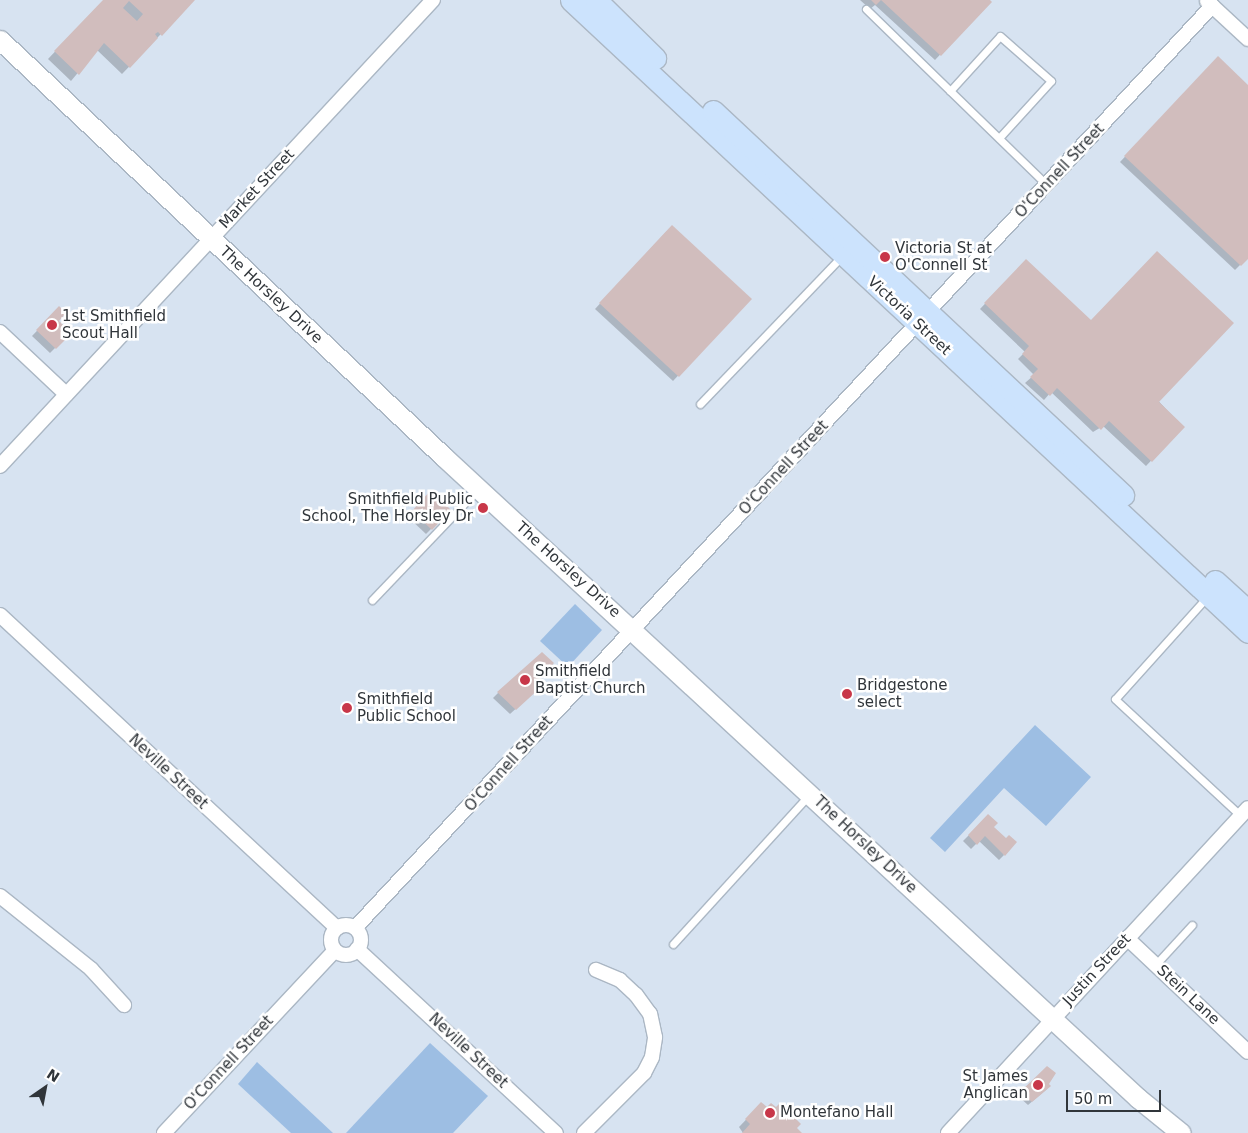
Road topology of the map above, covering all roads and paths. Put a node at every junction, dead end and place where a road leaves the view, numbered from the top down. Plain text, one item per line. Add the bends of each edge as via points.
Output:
1 (433, 0) edge
2 (570, 0) edge
3 (596, 0) edge
4 (1209, 3) edge
5 (866, 9) dead end
6 (1248, 38) edge
7 (0, 40) edge
8 (950, 91) junction
9 (999, 138) junction
10 (1047, 185) junction
11 (211, 239) junction
12 (843, 255) junction
13 (924, 319) junction
14 (0, 332) edge
15 (66, 394) junction
16 (700, 404) dead end
17 (0, 466) edge
18 (478, 489) junction
19 (1209, 595) junction
20 (372, 600) dead end
21 (1248, 611) edge
22 (0, 615) edge
23 (633, 629) junction
24 (1248, 632) edge
25 (810, 794) junction
26 (1245, 812) edge
27 (0, 896) edge
28 (1192, 926) dead end
29 (337, 928) junction
30 (355, 928) junction
31 (1127, 938) junction
32 (673, 944) dead end
33 (357, 949) junction
34 (335, 950) junction
35 (1156, 964) junction
36 (596, 970) dead end
37 (124, 1005) dead end
38 (1053, 1018) junction
39 (1248, 1052) edge
40 (1138, 1098) junction
41 (164, 1133) edge
42 (556, 1133) edge
43 (584, 1133) edge
44 (948, 1133) edge
45 (1168, 1133) edge
46 (1180, 1133) edge

1 - 11 street, Market Street
2 - 12 main road, Victoria Street
3 - 13 main road, Victoria Street
4 - 6 street
4 - 10 street, O'Connell Street
5 - 8 lane
7 - 11 main road, The Horsley Drive
8 - 9 lane
8 - 9 lane via 1000,36 1051,81
9 - 10 lane
10 - 13 street, O'Connell Street
11 - 15 street, Market Street
11 - 18 main road, The Horsley Drive
12 - 13 main road, Victoria Street
12 - 16 lane
13 - 19 main road, Victoria Street
13 - 21 main road, Victoria Street
13 - 23 street, O'Connell Street
14 - 15 street
15 - 17 street, Market Street
18 - 20 lane
18 - 23 main road, The Horsley Drive
19 - 24 main road, Victoria Street
19 - 26 lane via 1115,699
22 - 29 street, Neville Street
23 - 25 main road, The Horsley Drive
23 - 30 street, O'Connell Street
25 - 32 lane
25 - 38 main road, The Horsley Drive
26 - 31 street, Justin Street
27 - 37 street via 91,969
28 - 35 lane
29 - 30 street via 344,925
29 - 34 street via 331,940
30 - 33 street via 360,936
31 - 35 street, Stein Lane
31 - 38 street, Justin Street
33 - 34 street via 347,954
33 - 42 street, Neville Street
34 - 41 street, O'Connell Street
35 - 39 street, Stein Lane
36 - 43 street via 620,980 636,995 650,1014 655,1036 652,1057 644,1073
38 - 40 main road, The Horsley Drive
38 - 44 street, Justin Street
40 - 45 main road, The Horsley Drive
40 - 46 main road, The Horsley Drive

